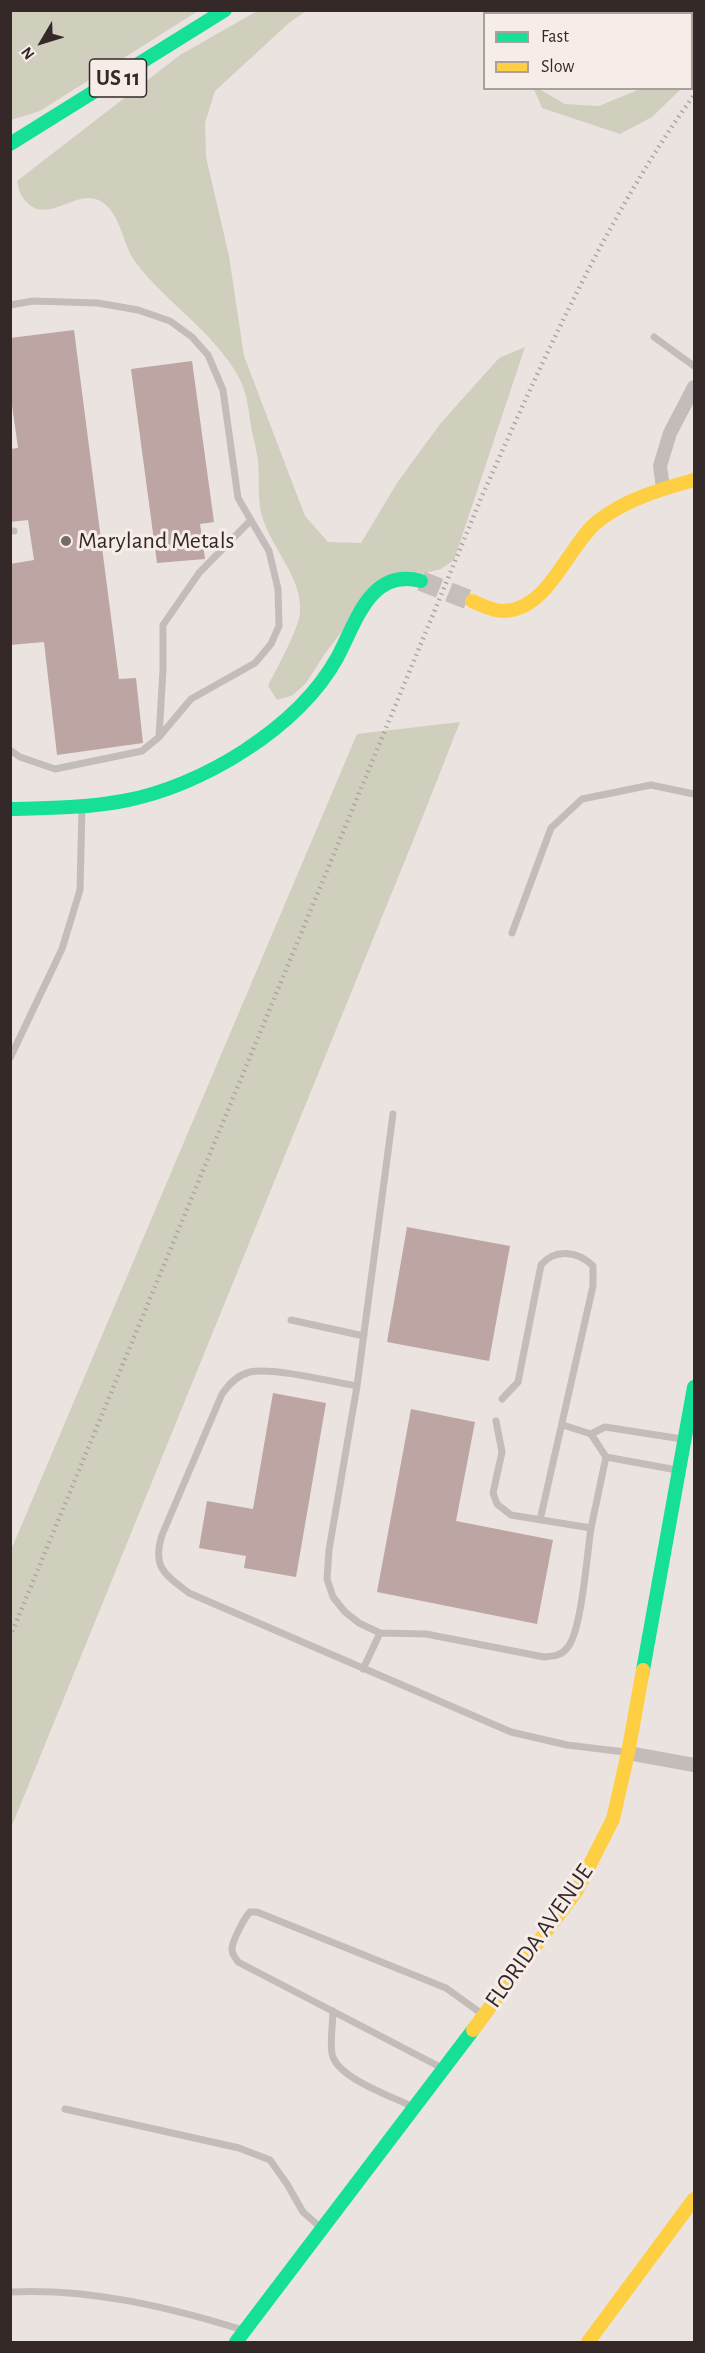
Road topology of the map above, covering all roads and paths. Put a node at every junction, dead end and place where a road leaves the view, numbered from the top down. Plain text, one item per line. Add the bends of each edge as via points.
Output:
1 (225, 10) edge
2 (10, 144) edge
3 (10, 305) edge
4 (654, 337) dead end
5 (694, 366) edge
6 (694, 387) edge
7 (694, 480) edge
8 (663, 488) junction
9 (251, 520) junction
10 (421, 580) tunnel mouth
11 (472, 601) tunnel mouth
12 (159, 737) junction
13 (10, 750) edge
14 (694, 794) edge
15 (81, 806) junction
16 (10, 809) edge
17 (512, 933) dead end
18 (10, 1058) edge
19 (393, 1114) dead end
20 (291, 1320) dead end
21 (364, 1336) junction
22 (357, 1386) junction
23 (694, 1387) edge
24 (502, 1399) dead end
25 (496, 1421) dead end
26 (563, 1425) junction
27 (591, 1434) junction
28 (685, 1440) junction
29 (606, 1456) junction
30 (679, 1470) junction
31 (540, 1520) junction
32 (591, 1528) junction
33 (380, 1633) junction
34 (363, 1669) junction
35 (628, 1752) junction
36 (694, 1765) edge
37 (333, 2011) junction
38 (484, 2016) junction
39 (443, 2069) junction
40 (414, 2107) junction
41 (65, 2109) dead end
42 (694, 2199) edge
43 (322, 2229) junction
44 (10, 2292) edge
45 (246, 2330) junction
46 (236, 2343) edge
47 (588, 2343) edge

1 - 2 street, US 11
3 - 9 lane via 33,301 118,306 170,321 192,337 208,355 223,390 238,498
4 - 5 lane
6 - 8 street via 670,433 660,466
7 - 8 street
8 - 11 street via 622,506 596,523 531,603 502,611
9 - 12 lane via 199,573 163,625
9 - 12 lane via 269,551 278,589 279,627 255,663 191,699
10 - 15 street via 390,580 376,590 331,668 307,697 273,731 233,759 190,782 140,798
12 - 13 lane via 142,751 55,769
14 - 17 lane via 651,785 582,799 551,828
15 - 16 street
15 - 18 lane via 80,890 62,949
19 - 21 lane
20 - 21 lane
21 - 22 lane
22 - 33 lane via 327,1579 345,1612
22 - 34 lane via 272,1372 252,1371 238,1376 222,1394 158,1549 159,1565 189,1593
23 - 28 street, FLORIDA AVENUE
24 - 26 lane via 518,1382 541,1265 555,1253 576,1256 593,1266 593,1286
25 - 31 lane via 502,1452 493,1493 496,1504 511,1515
26 - 27 lane
26 - 31 lane
27 - 28 lane via 605,1427
27 - 29 lane
28 - 30 street, FLORIDA AVENUE
29 - 30 lane
29 - 32 lane
30 - 35 street, FLORIDA AVENUE
31 - 32 lane
32 - 33 lane via 577,1621 569,1646 558,1656 544,1657 426,1634
33 - 34 lane
34 - 35 lane via 512,1732 567,1745
35 - 36 street
35 - 38 street, FLORIDA AVENUE via 612,1819 577,1890
37 - 38 lane via 238,1962 232,1948 250,1912 446,1988
37 - 39 lane
37 - 40 lane via 332,2056 339,2067 349,2076
38 - 39 street, FLORIDA AVENUE
39 - 40 street, FLORIDA AVENUE
40 - 43 street, FLORIDA AVENUE
41 - 43 lane via 239,2148 270,2160 303,2212
42 - 47 street
43 - 45 street, FLORIDA AVENUE
44 - 45 lane via 46,2290 179,2310
45 - 46 street, FLORIDA AVENUE

